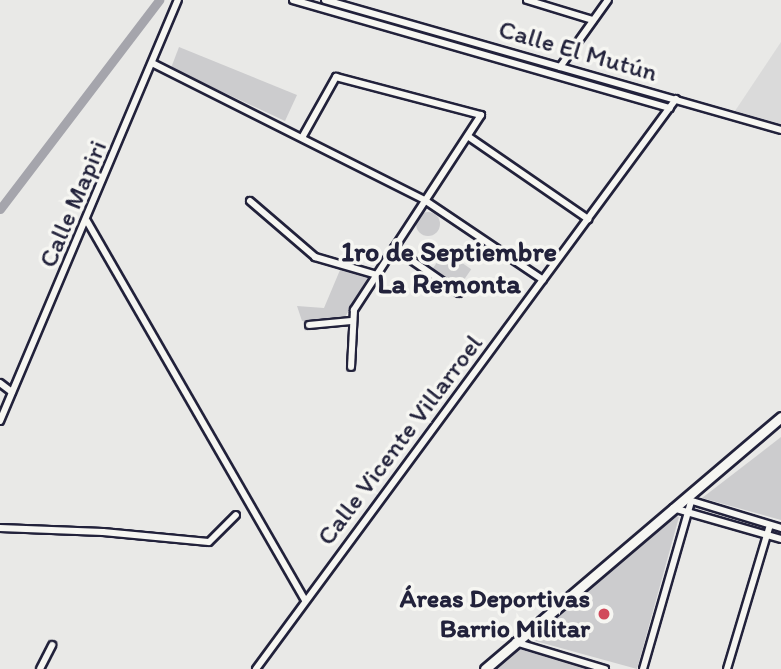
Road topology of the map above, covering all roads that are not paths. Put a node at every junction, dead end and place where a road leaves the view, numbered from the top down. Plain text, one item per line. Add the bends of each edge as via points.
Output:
1 (178, 0) edge
2 (293, 0) edge
3 (325, 0) edge
4 (527, 0) edge
5 (608, 0) edge
6 (593, 19) junction
7 (152, 63) junction
8 (561, 66) junction
9 (555, 75) junction
10 (676, 99) junction
11 (670, 108) junction
12 (781, 130) edge
13 (303, 136) junction
14 (469, 137) junction
15 (250, 201) dead end
16 (426, 201) junction
17 (587, 219) junction
18 (87, 221) junction
19 (394, 248) junction
20 (377, 275) junction
21 (543, 280) junction
22 (459, 293) dead end
23 (351, 321) junction
24 (309, 325) dead end
25 (351, 367) dead end
26 (0, 383) edge
27 (12, 392) junction
28 (781, 417) edge
29 (0, 421) edge
30 (688, 499) junction
31 (671, 508) junction
32 (688, 512) junction
33 (236, 515) dead end
34 (770, 525) junction
35 (0, 528) edge
36 (781, 528) edge
37 (767, 535) junction
38 (781, 539) edge
39 (306, 600) junction
40 (515, 642) junction
41 (52, 645) dead end
42 (40, 669) edge
43 (256, 669) edge
44 (485, 669) edge
45 (605, 669) edge
46 (643, 669) edge
47 (727, 669) edge

1 - 7 street, Calle Mapiri
2 - 9 street, Calle El Mutún
3 - 8 street, Calle El Mutún
4 - 6 street
5 - 6 street
6 - 8 street
7 - 13 street
7 - 18 street, Calle Mapiri
8 - 9 street
8 - 10 street, Calle El Mutún
9 - 11 street, Calle El Mutún
10 - 11 street, Calle Vicente Villarroel
10 - 12 street, Calle El Mutún
11 - 17 street, Calle Vicente Villarroel
13 - 14 street via 337,77 481,115
13 - 16 street
14 - 16 street
14 - 17 street
15 - 20 street via 315,257
16 - 19 street
16 - 21 street
17 - 21 street, Calle Vicente Villarroel
18 - 27 street, Calle Mapiri
18 - 39 street
19 - 20 street
19 - 22 street
20 - 23 street
21 - 39 street, Calle Vicente Villarroel
23 - 24 street
23 - 25 street
26 - 27 street
27 - 29 street, Calle Mapiri
28 - 30 main road
30 - 31 main road
30 - 32 street
30 - 34 street
31 - 32 street
31 - 40 main road
32 - 37 street
32 - 46 street
33 - 35 street via 209,542 103,531
34 - 36 street
34 - 37 street
37 - 38 street
37 - 47 street
39 - 43 street, Calle Vicente Villarroel
40 - 44 main road
40 - 45 street
41 - 42 street

